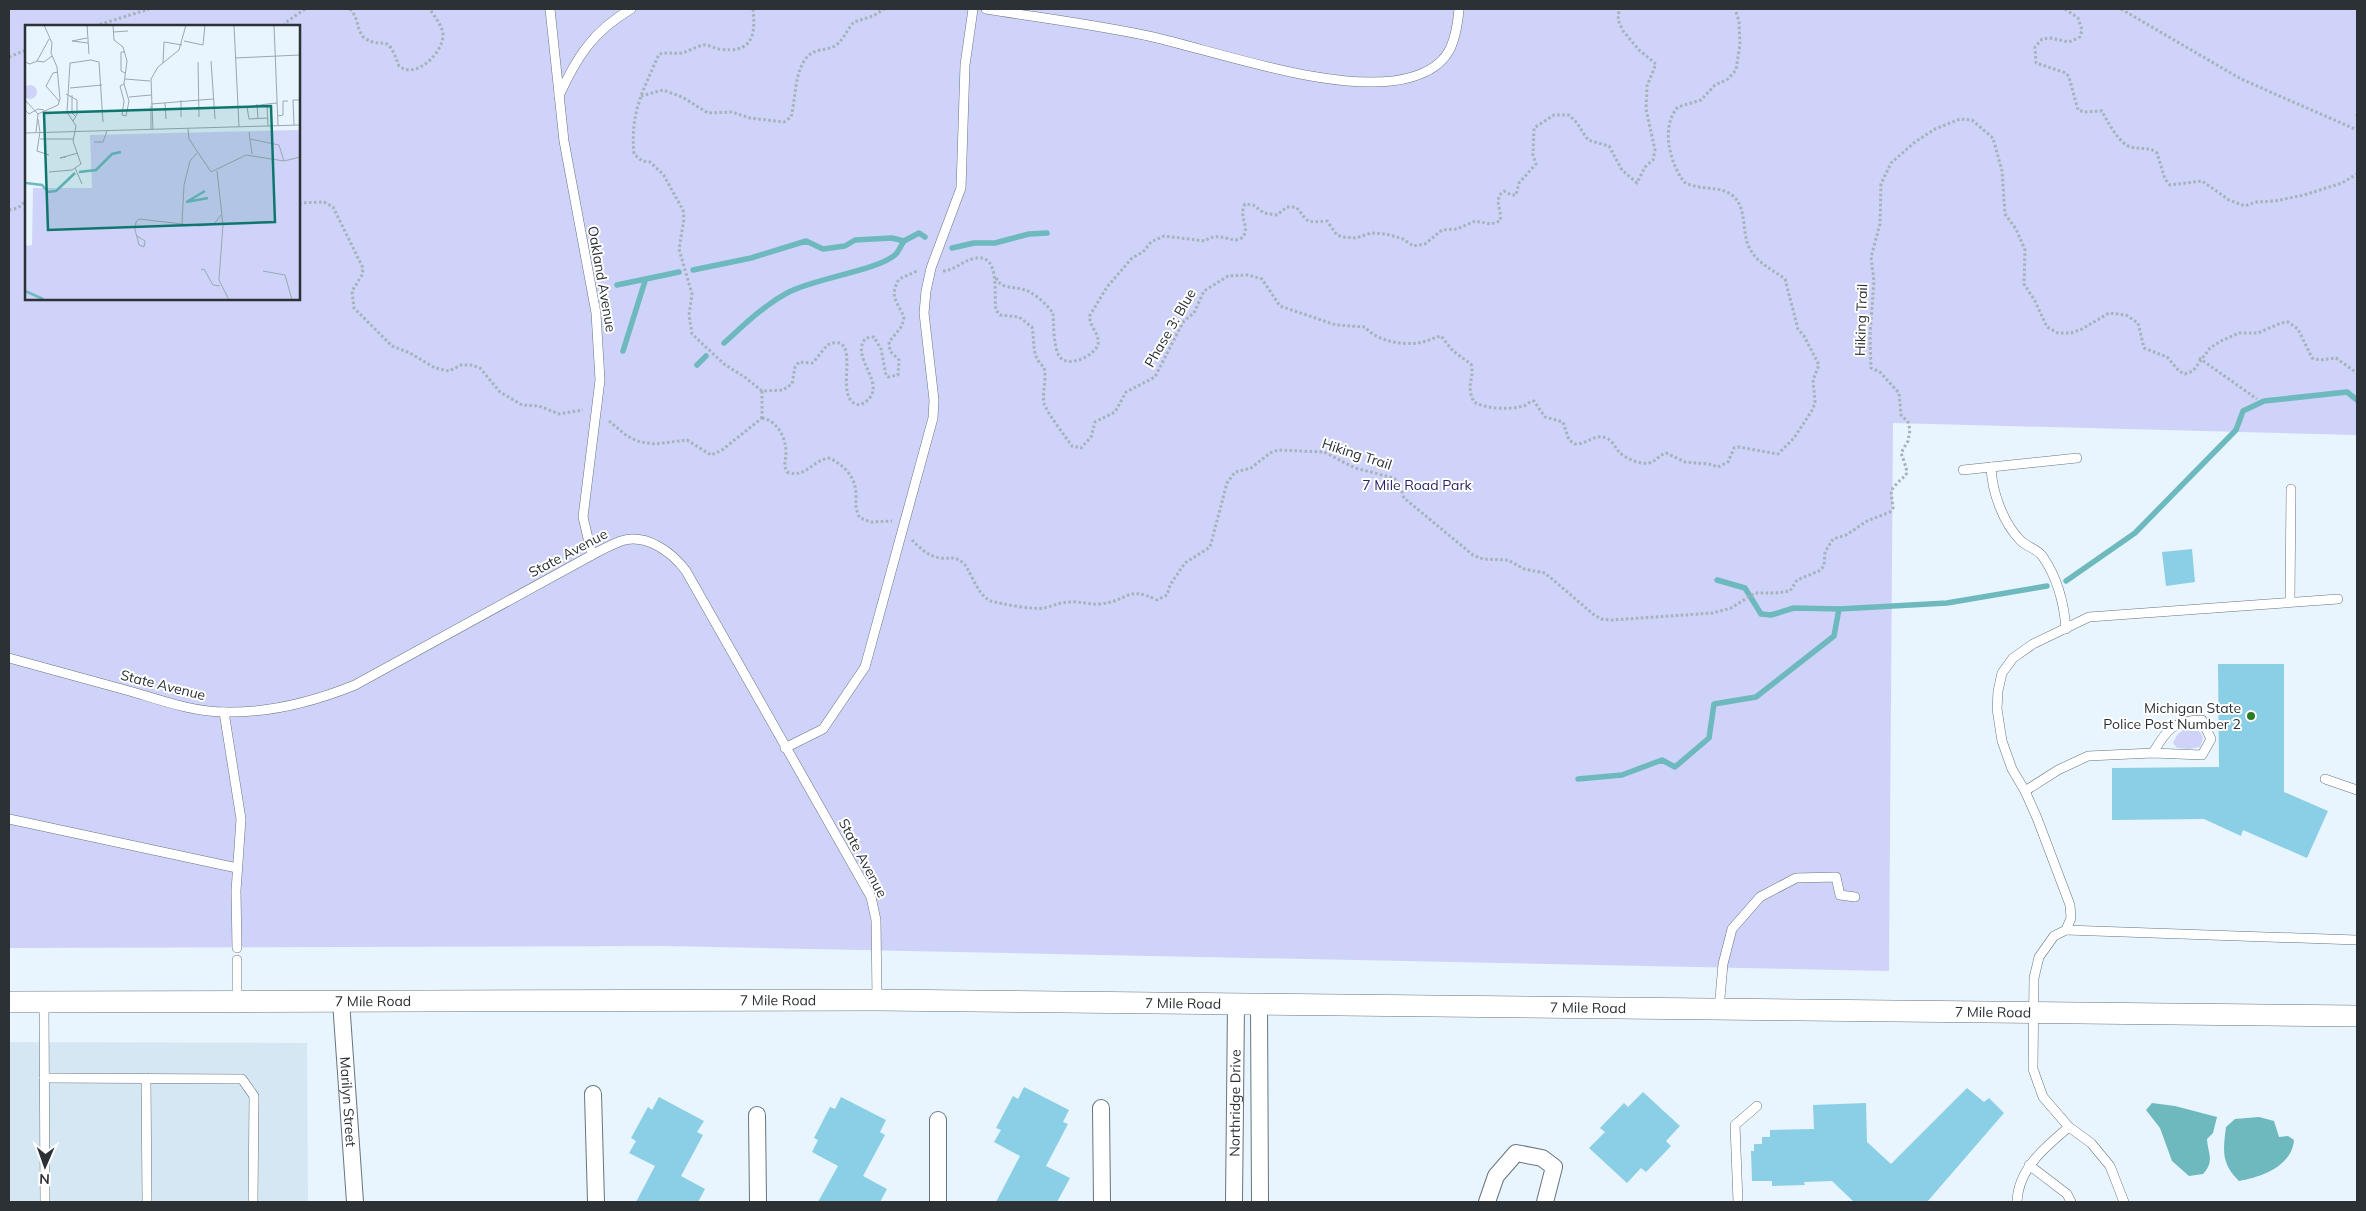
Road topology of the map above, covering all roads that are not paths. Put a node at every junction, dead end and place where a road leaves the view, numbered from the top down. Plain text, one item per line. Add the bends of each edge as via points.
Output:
1 (550, 9) edge
2 (631, 9) edge
3 (973, 9) edge
4 (986, 9) edge
5 (1459, 9) edge
6 (559, 97) junction
7 (2077, 458) dead end
8 (1990, 467) junction
9 (1963, 470) dead end
10 (2291, 489) dead end
11 (592, 555) junction
12 (2338, 598) dead end
13 (2290, 601) junction
14 (2066, 629) junction
15 (9, 658) edge
16 (224, 712) junction
17 (785, 748) junction
18 (2153, 753) junction
19 (2325, 779) dead end
20 (2357, 790) edge
21 (2025, 791) junction
22 (9, 819) edge
23 (237, 868) junction
24 (1855, 897) dead end
25 (2066, 930) junction
26 (2357, 940) edge
27 (237, 948) dead end
28 (237, 960) dead end
29 (877, 1000) junction
30 (341, 1001) junction
31 (9, 1002) edge
32 (44, 1002) junction
33 (237, 1002) junction
34 (1236, 1004) junction
35 (1259, 1004) junction
36 (1719, 1009) junction
37 (2033, 1012) junction
38 (2357, 1016) edge
39 (44, 1078) junction
40 (146, 1078) junction
41 (593, 1094) dead end
42 (1757, 1106) dead end
43 (1101, 1108) dead end
44 (757, 1114) dead end
45 (938, 1120) dead end
46 (2069, 1127) junction
47 (2030, 1165) junction
48 (45, 1202) edge
49 (147, 1202) edge
50 (253, 1202) edge
51 (355, 1202) edge
52 (596, 1202) edge
53 (758, 1202) edge
54 (938, 1202) edge
55 (1102, 1202) edge
56 (1234, 1202) edge
57 (1260, 1202) edge
58 (1487, 1202) edge
59 (1545, 1202) edge
60 (1738, 1202) edge
61 (2016, 1202) edge
62 (2071, 1202) edge
63 (2124, 1202) edge

1 - 6 lane, Oakland Avenue
2 - 6 lane via 618,16 586,48 573,64
3 - 17 lane via 965,65 961,188 931,268 926,291 924,313 934,400 933,418 865,667 823,729
4 - 5 lane via 1152,37 1295,72 1380,83 1413,77 1437,65 1451,51
6 - 11 lane, Oakland Avenue via 596,313 600,380 583,517
7 - 8 lane
8 - 9 lane
8 - 14 lane via 2003,515 2021,540 2041,554 2056,579 2064,606
10 - 13 lane
11 - 16 lane, State Avenue via 355,685 283,708
11 - 17 lane, State Avenue via 622,541 633,540 657,546 680,562
12 - 13 lane
13 - 14 lane via 2089,617
14 - 21 lane via 2033,644 2013,658 2002,673 1997,708 2002,742
15 - 16 lane, State Avenue via 187,707
16 - 23 lane via 241,819
17 - 29 lane, State Avenue via 871,897 876,920
18 - 18 lane via 2202,755 2211,739 2202,720 2184,720 2164,734
18 - 21 lane via 2088,756
19 - 20 lane
21 - 25 lane via 2070,905 2072,918
22 - 23 lane
23 - 27 lane
24 - 36 lane via 1840,896 1836,877 1796,878 1760,898 1732,929 1723,964
25 - 26 lane
25 - 37 lane via 2054,936 2039,957 2034,978
28 - 33 lane
29 - 30 street, 7 Mile Road
29 - 34 street, 7 Mile Road
30 - 33 street, 7 Mile Road
30 - 51 street, Marilyn Street
31 - 32 street, 7 Mile Road
32 - 33 street, 7 Mile Road
32 - 39 lane
34 - 35 street, 7 Mile Road
34 - 56 street, Northridge Drive
35 - 36 street, 7 Mile Road
35 - 57 street, Northridge Drive
36 - 37 street, 7 Mile Road
37 - 38 street, 7 Mile Road
37 - 46 lane via 2033,1069 2043,1097
39 - 40 lane
39 - 48 lane
40 - 49 lane
40 - 50 lane via 242,1079 251,1088 254,1096
41 - 52 street
42 - 60 lane via 1735,1124
43 - 55 street
44 - 53 street
45 - 54 street
46 - 47 lane
46 - 63 lane via 2091,1143 2110,1166
47 - 61 lane via 2017,1192
47 - 62 lane via 2067,1194
58 - 59 street via 1496,1176 1516,1153 1542,1158 1554,1167

